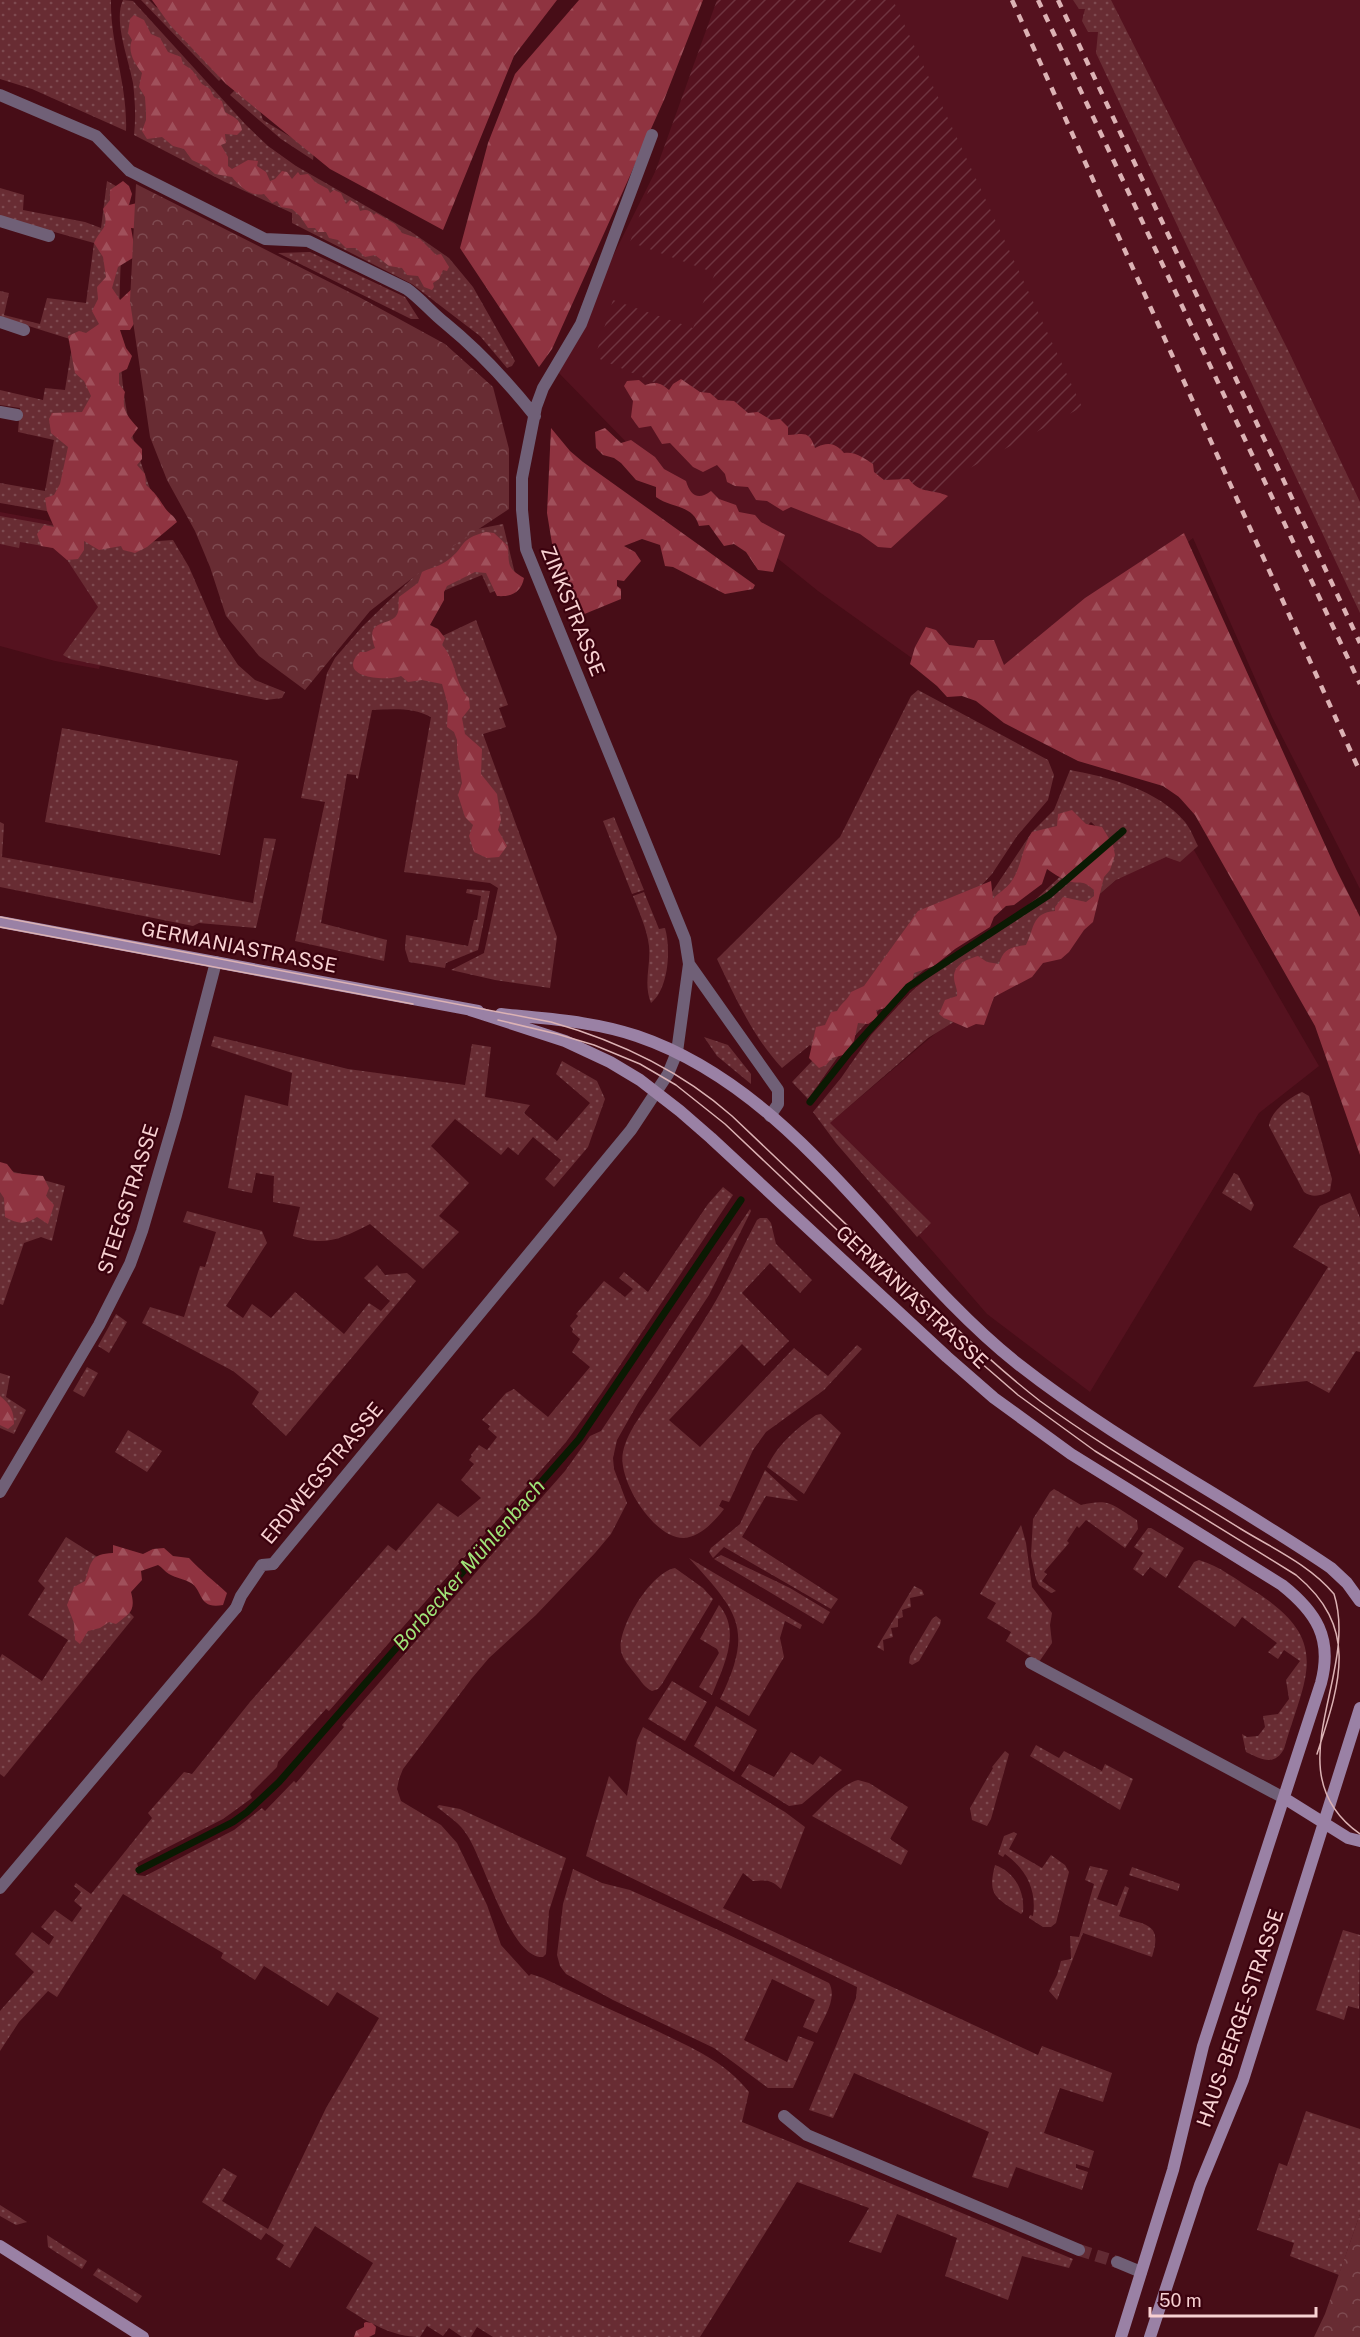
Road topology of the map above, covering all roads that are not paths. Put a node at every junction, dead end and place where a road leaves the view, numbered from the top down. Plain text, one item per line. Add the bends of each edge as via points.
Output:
1 (0, 96) edge
2 (652, 135) dead end
3 (0, 221) edge
4 (49, 236) dead end
5 (0, 322) edge
6 (24, 330) dead end
7 (0, 412) edge
8 (17, 416) dead end
9 (535, 416) junction
10 (0, 922) edge
11 (216, 962) junction
12 (689, 964) junction
13 (470, 1010) junction
14 (677, 1052) junction
15 (668, 1074) joint
16 (656, 1092) junction
17 (770, 1116) junction
18 (0, 1492) edge
19 (1360, 1601) edge
20 (1321, 1630) joint
21 (1031, 1663) dead end
22 (1360, 1708) edge
23 (1284, 1798) junction
24 (1323, 1824) junction
25 (1360, 1841) edge
26 (0, 1888) edge
27 (784, 2116) dead end
28 (0, 2246) edge
29 (1079, 2250) tunnel mouth
30 (1117, 2262) tunnel mouth
31 (1141, 2272) junction
32 (143, 2337) edge
33 (1121, 2337) edge
34 (1150, 2337) edge

1 - 9 street via 96,135 130,171 265,239 308,241 407,289 463,337
2 - 9 street, ZINKSTRASSE via 581,324 543,388
3 - 4 street
5 - 6 street
7 - 8 street
9 - 12 street, ZINKSTRASSE via 522,478 526,549 685,939
10 - 11 main road, GERMANIASTRASSE
11 - 13 main road, GERMANIASTRASSE
11 - 18 street, STEEGSTRASSE via 176,1115 130,1264 99,1325
12 - 14 street, ZINKSTRASSE
12 - 17 street, ZINKSTRASSE via 779,1095
13 - 14 main road, GERMANIASTRASSE via 588,1024 638,1036
13 - 16 main road, GERMANIASTRASSE via 584,1048
14 - 15 street, ZINKSTRASSE
14 - 17 main road, GERMANIASTRASSE via 703,1066
15 - 16 street, ERDWEGSTRASSE
16 - 20 main road, GERMANIASTRASSE via 994,1398 1071,1454 1282,1585 1304,1604
16 - 26 street, ERDWEGSTRASSE via 631,1130 273,1563 262,1565 236,1608
17 - 19 main road, GERMANIASTRASSE via 853,1197 959,1312 1018,1364 1113,1432 1331,1568
20 - 23 main road, HAUS-BERGE-STRASSE via 1324,1673
21 - 23 street
22 - 24 main road, HAUS-BERGE-STRASSE
23 - 24 main road
23 - 31 main road, HAUS-BERGE-STRASSE via 1203,2046 1173,2170
24 - 25 main road
24 - 34 main road, HAUS-BERGE-STRASSE via 1243,2080 1200,2185
27 - 29 street via 807,2135
28 - 32 main road
30 - 31 street
31 - 33 main road, HAUS-BERGE-STRASSE

